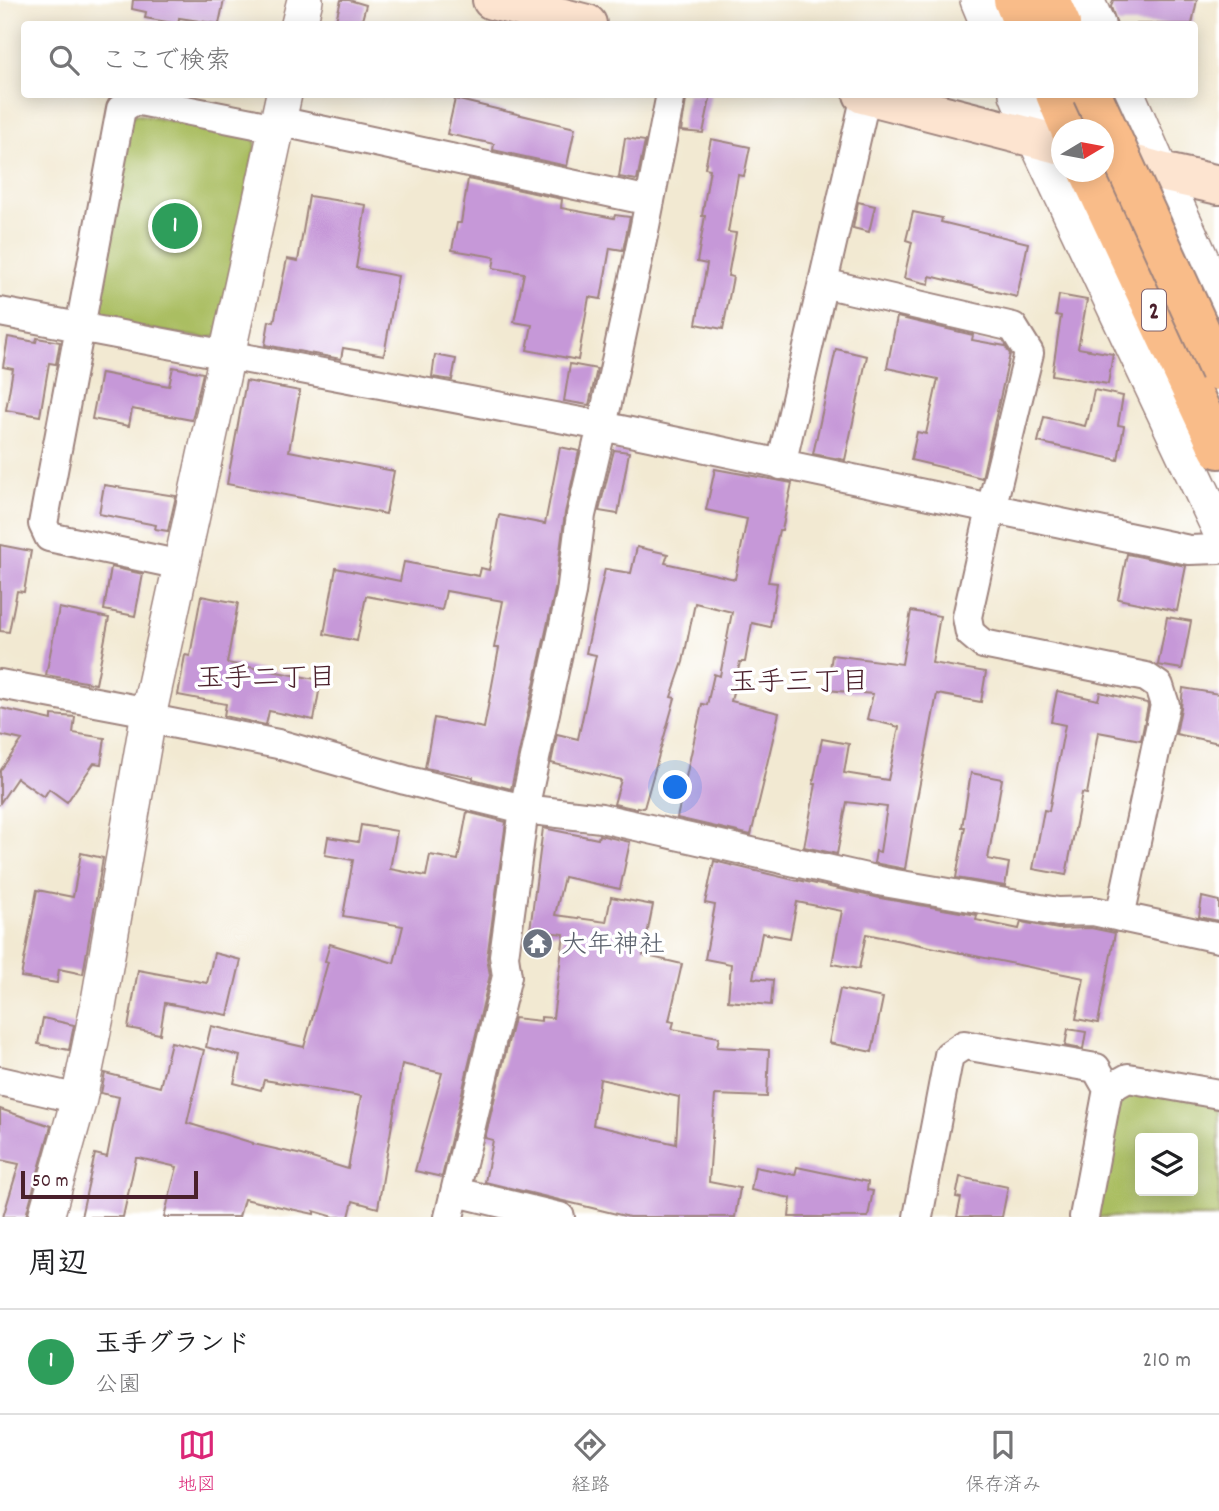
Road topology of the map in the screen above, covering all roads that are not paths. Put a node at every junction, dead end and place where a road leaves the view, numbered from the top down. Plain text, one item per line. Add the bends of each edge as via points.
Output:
1 (304, 0) edge
2 (492, 0) edge
3 (978, 0) edge
4 (1013, 0) edge
5 (1051, 0) edge
6 (1085, 12) edge
7 (300, 21) edge
8 (575, 21) edge
9 (987, 21) edge
10 (1023, 21) edge
11 (670, 98) edge
12 (863, 98) edge
13 (878, 98) edge
14 (1021, 98) edge
15 (1055, 98) edge
16 (1094, 98) edge
17 (1129, 98) edge
18 (279, 115) edge
19 (1056, 119) edge
20 (1051, 131) edge
21 (1051, 136) edge
22 (1114, 159) edge
23 (1160, 172) junction
24 (1075, 182) edge
25 (1094, 182) edge
26 (1219, 185) edge
27 (650, 201) junction
28 (823, 283) junction
29 (1219, 298) edge
30 (0, 312) edge
31 (80, 327) junction
32 (227, 355) junction
33 (1219, 371) edge
34 (602, 426) junction
35 (1219, 449) edge
36 (781, 465) junction
37 (991, 509) junction
38 (1219, 528) edge
39 (1219, 549) edge
40 (181, 565) junction
41 (0, 684) edge
42 (149, 712) junction
43 (524, 809) junction
44 (1120, 917) junction
45 (1219, 938) edge
46 (0, 1081) edge
47 (1108, 1089) junction
48 (1219, 1094) edge
49 (79, 1099) junction
50 (453, 1205) edge
51 (46, 1217) edge
52 (560, 1217) edge
53 (918, 1217) edge
54 (1084, 1217) edge

1 - 7 street
2 - 8 main road
3 - 9 street
4 - 10 highway
5 - 6 highway
11 - 27 street
12 - 28 street
13 - 21 main road
14 - 20 street
15 - 19 highway
16 - 33 highway, 2, bridge
17 - 23 street
18 - 27 street
18 - 31 street via 135,100 121,109
18 - 32 street
22 - 23 main road
23 - 26 main road
23 - 29 street
24 - 38 street
25 - 35 highway, 2
27 - 34 street
28 - 36 street
28 - 37 street via 1013,327 1029,353
30 - 31 street
31 - 32 street
31 - 40 street via 43,524 49,537
32 - 34 street
32 - 40 street
34 - 36 street
34 - 43 street
36 - 37 street
37 - 39 street via 1189,550
37 - 44 street via 967,617 970,633 982,644 1146,677 1159,686 1165,705
40 - 42 street
41 - 42 street
42 - 43 street via 156,720 278,744
42 - 49 street
43 - 44 street via 601,818 884,882 1058,912 1093,911
43 - 50 street via 504,956 507,976
44 - 45 street
46 - 49 street
47 - 48 street via 1128,1077
47 - 53 street via 1096,1068 964,1045 956,1050 949,1055
47 - 54 street
49 - 51 street
50 - 52 street

